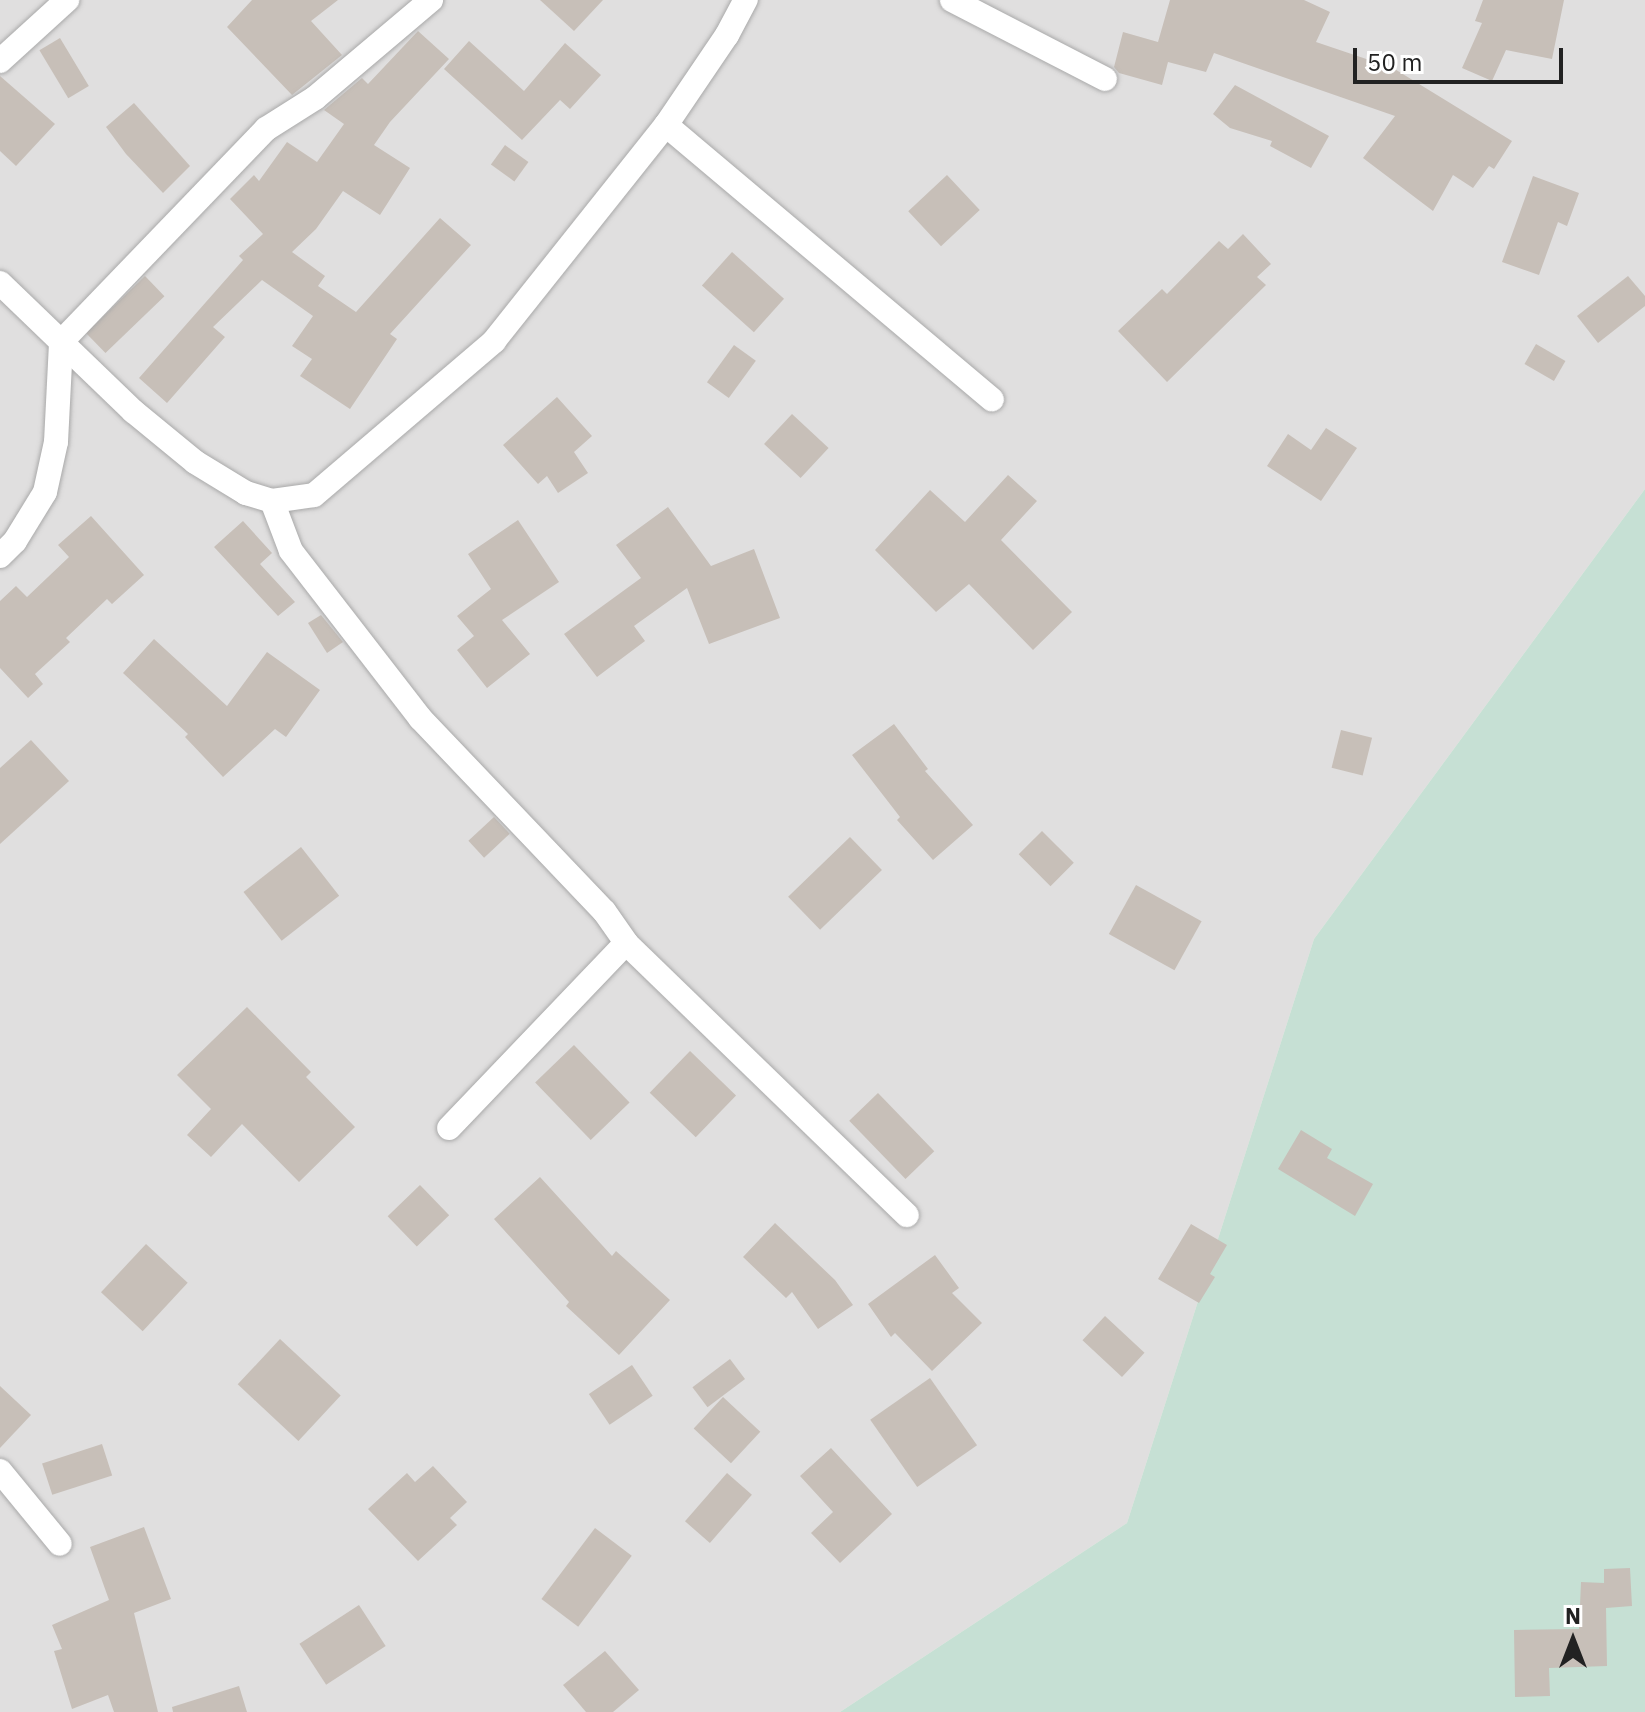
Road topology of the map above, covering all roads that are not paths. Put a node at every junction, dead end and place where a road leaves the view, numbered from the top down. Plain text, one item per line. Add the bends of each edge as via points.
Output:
1 (67, 0) edge
2 (431, 0) edge
3 (746, 0) edge
4 (952, 0) edge
5 (0, 61) edge
6 (1105, 79) dead end
7 (666, 125) junction
8 (0, 283) edge
9 (61, 342) junction
10 (992, 400) dead end
11 (272, 501) junction
12 (0, 556) edge
13 (626, 943) junction
14 (449, 1128) dead end
15 (907, 1215) dead end
16 (0, 1471) edge
17 (60, 1544) dead end

1 - 5 street
2 - 9 street via 315,98 266,129
3 - 7 street
4 - 6 street
7 - 10 street
7 - 11 street via 494,341 314,495
8 - 9 street
9 - 11 street via 195,462 246,493
9 - 12 street via 56,442 45,492
11 - 13 street via 291,551 420,718 604,911
13 - 14 street
13 - 15 street
16 - 17 street

